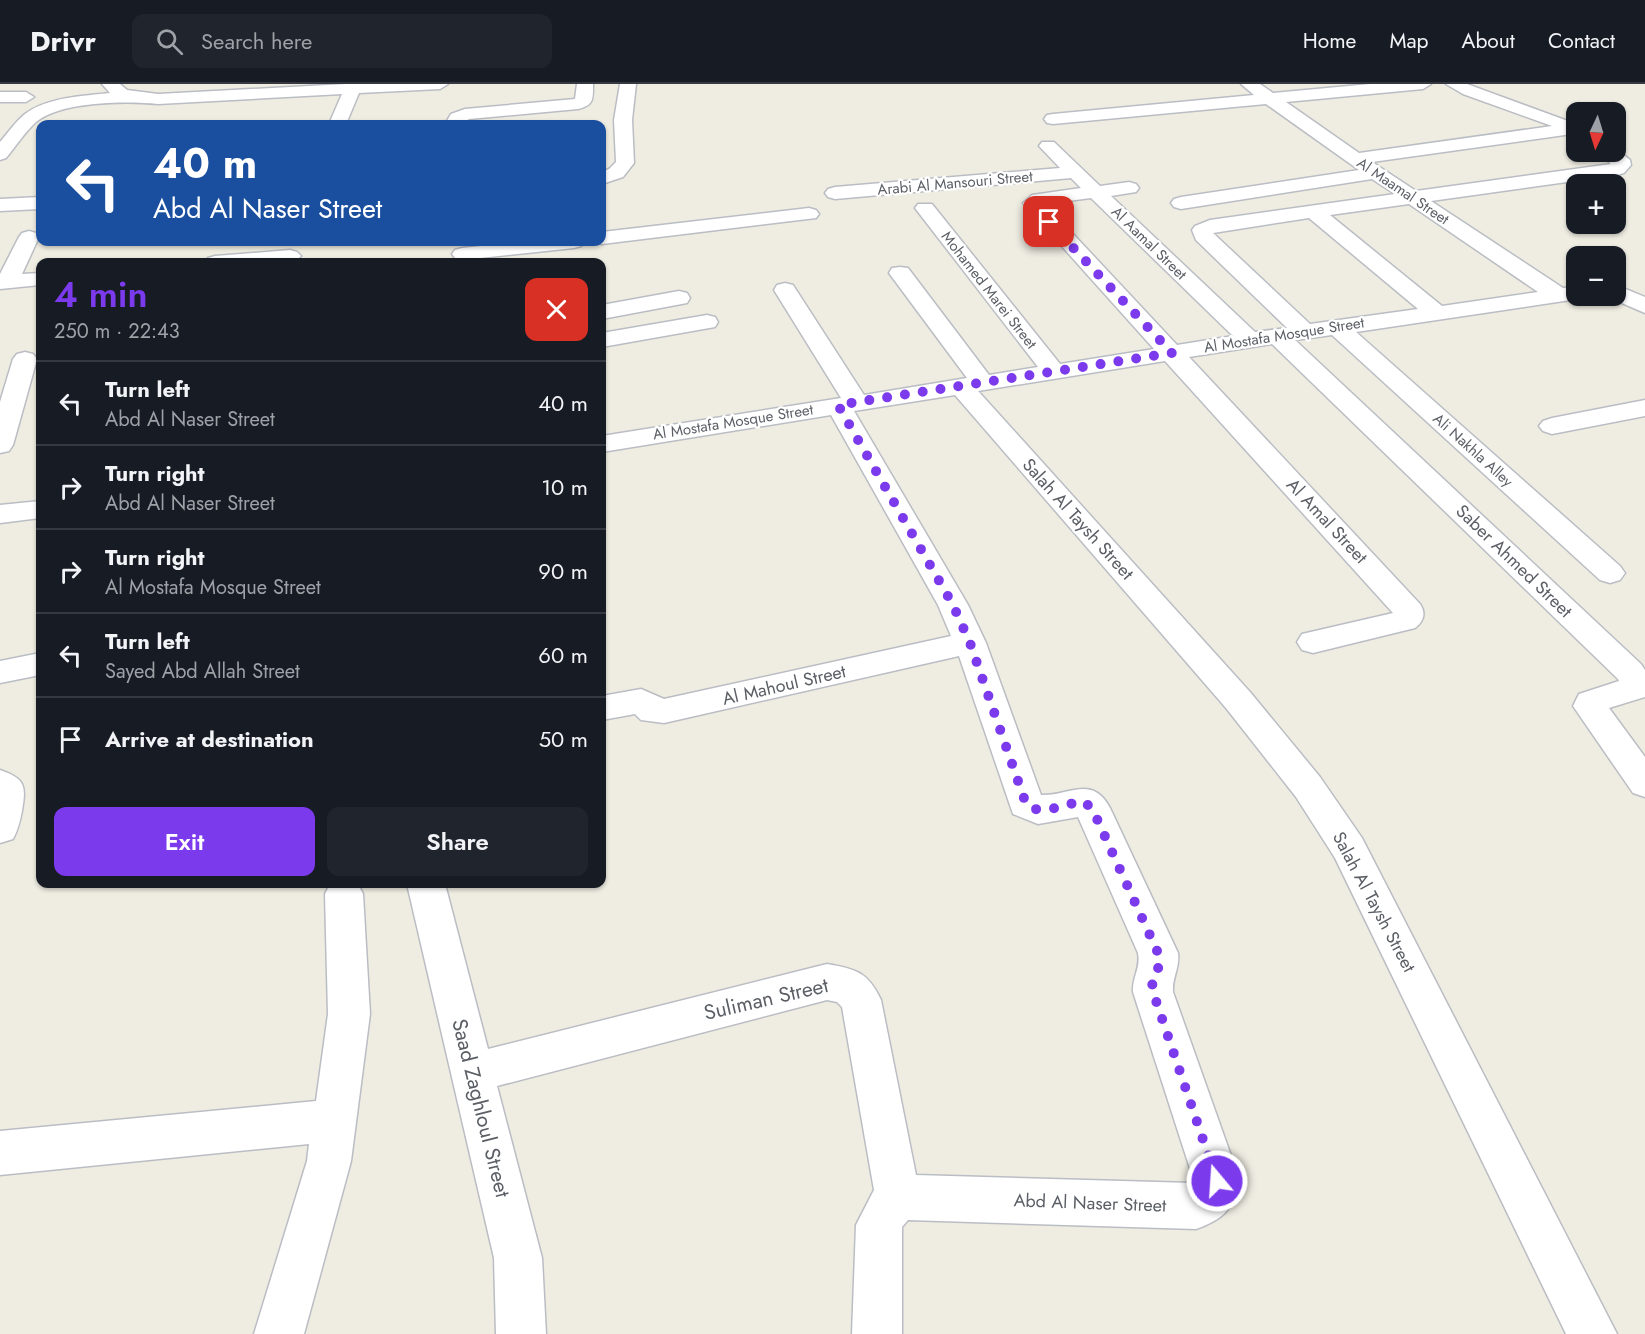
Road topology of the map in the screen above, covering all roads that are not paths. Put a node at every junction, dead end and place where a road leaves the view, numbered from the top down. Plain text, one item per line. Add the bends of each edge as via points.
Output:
1 (110, 84) edge
2 (440, 84) edge
3 (585, 84) edge
4 (628, 84) edge
5 (1250, 84) edge
6 (1423, 84) edge
7 (1454, 84) edge
8 (377, 86) edge
9 (352, 89) junction
10 (130, 96) junction
11 (26, 97) dead end
12 (0, 98) edge
13 (1269, 98) junction
14 (1053, 118) dead end
15 (340, 120) edge
16 (456, 120) edge
17 (1566, 127) edge
18 (1566, 131) edge
19 (1048, 146) dead end
20 (0, 154) edge
21 (1355, 159) junction
22 (1621, 162) edge
23 (1075, 172) junction
24 (1376, 173) junction
25 (606, 177) edge
26 (1129, 189) dead end
27 (1096, 192) junction
28 (835, 193) dead end
29 (1412, 197) junction
30 (36, 203) edge
31 (1182, 203) dead end
32 (0, 205) edge
33 (925, 208) dead end
34 (1313, 211) junction
35 (808, 214) dead end
36 (29, 237) dead end
37 (606, 238) edge
38 (534, 246) edge
39 (291, 253) edge
40 (464, 253) edge
41 (249, 258) edge
42 (900, 273) dead end
43 (36, 279) edge
44 (4, 282) edge
45 (785, 290) dead end
46 (1566, 293) edge
47 (1566, 294) edge
48 (679, 298) dead end
49 (606, 311) edge
50 (1437, 312) junction
51 (707, 322) dead end
52 (1337, 327) junction
53 (1278, 336) junction
54 (606, 339) edge
55 (1172, 353) junction
56 (25, 359) dead end
57 (1053, 372) junction
58 (971, 384) junction
59 (847, 404) junction
60 (1645, 408) edge
61 (1552, 426) dead end
62 (2, 432) edge
63 (606, 443) edge
64 (36, 510) edge
65 (0, 514) edge
66 (1610, 573) dead end
67 (1312, 642) dead end
68 (970, 643) junction
69 (36, 665) edge
70 (0, 672) edge
71 (606, 707) edge
72 (1645, 783) edge
73 (0, 784) edge
74 (0, 829) edge
75 (427, 888) edge
76 (344, 894) dead end
77 (472, 1073) junction
78 (335, 1120) junction
79 (0, 1153) edge
80 (898, 1197) junction
81 (279, 1334) edge
82 (521, 1334) edge
83 (877, 1334) edge
84 (1592, 1334) edge

1 - 10 street via 117,92
2 - 8 street
3 - 16 street via 585,101 578,104 465,114
4 - 25 street via 623,120 625,163
5 - 13 street, Al Maamal Street
6 - 13 street
7 - 17 street
8 - 9 street
9 - 10 street via 158,99
9 - 15 street
10 - 20 street via 39,113
11 - 12 street
13 - 14 street
13 - 21 street, Al Maamal Street
18 - 21 street
19 - 23 street, Al Aamal Street
21 - 24 street, Al Maamal Street
22 - 29 street via 1617,169
23 - 27 street, Al Aamal Street
23 - 28 street, Arabi Al Mansouri Street
24 - 29 street, Al Maamal Street
24 - 31 street
26 - 27 street
27 - 53 street, Al Aamal Street
27 - 55 street via 1033,203
29 - 34 street
29 - 46 street, Al Maamal Street
30 - 32 street
33 - 57 street, Mohamed Marei Street
34 - 50 street
34 - 53 street via 1202,230
35 - 37 street
36 - 44 street
38 - 40 street
39 - 41 street
42 - 58 street, Salah Al Taysh Street
43 - 44 street
45 - 59 street, Abd Al Naser Street
47 - 50 street, Al Mostafa Mosque Street
48 - 49 street
50 - 52 street, Al Mostafa Mosque Street
51 - 54 street
52 - 53 street, Al Mostafa Mosque Street
52 - 66 street, Ali Nakhla Alley
53 - 55 street, Al Mostafa Mosque Street
53 - 72 street, Saber Ahmed Street via 1630,672 1636,688 1591,702 1589,706
55 - 57 street, Al Mostafa Mosque Street
55 - 67 street, Al Amal Street via 1409,611 1404,621
56 - 62 street
57 - 58 street, Al Mostafa Mosque Street
58 - 59 street, Al Mostafa Mosque Street
58 - 84 street, Salah Al Taysh Street via 1238,700 1308,787 1349,849
59 - 63 street, Al Mostafa Mosque Street
59 - 68 street, Abd Al Naser Street
60 - 61 street
64 - 65 street
68 - 71 street, Al Mahoul Street via 664,711 653,711 641,701
68 - 80 street, Abd Al Naser Street via 1026,804 1039,810 1082,801 1097,818 1158,953 1160,964 1152,981 1153,992 1217,1181 1206,1203 1196,1206
69 - 70 street
73 - 74 street via 8,790
75 - 77 street, Saad Zaghloul Street
76 - 78 street via 349,1014
77 - 80 street, Suliman Street via 827,982 840,983 849,986 861,1000
77 - 82 street, Saad Zaghloul Street via 518,1258
78 - 79 street
78 - 81 street via 328,1161
80 - 83 street via 879,1225

